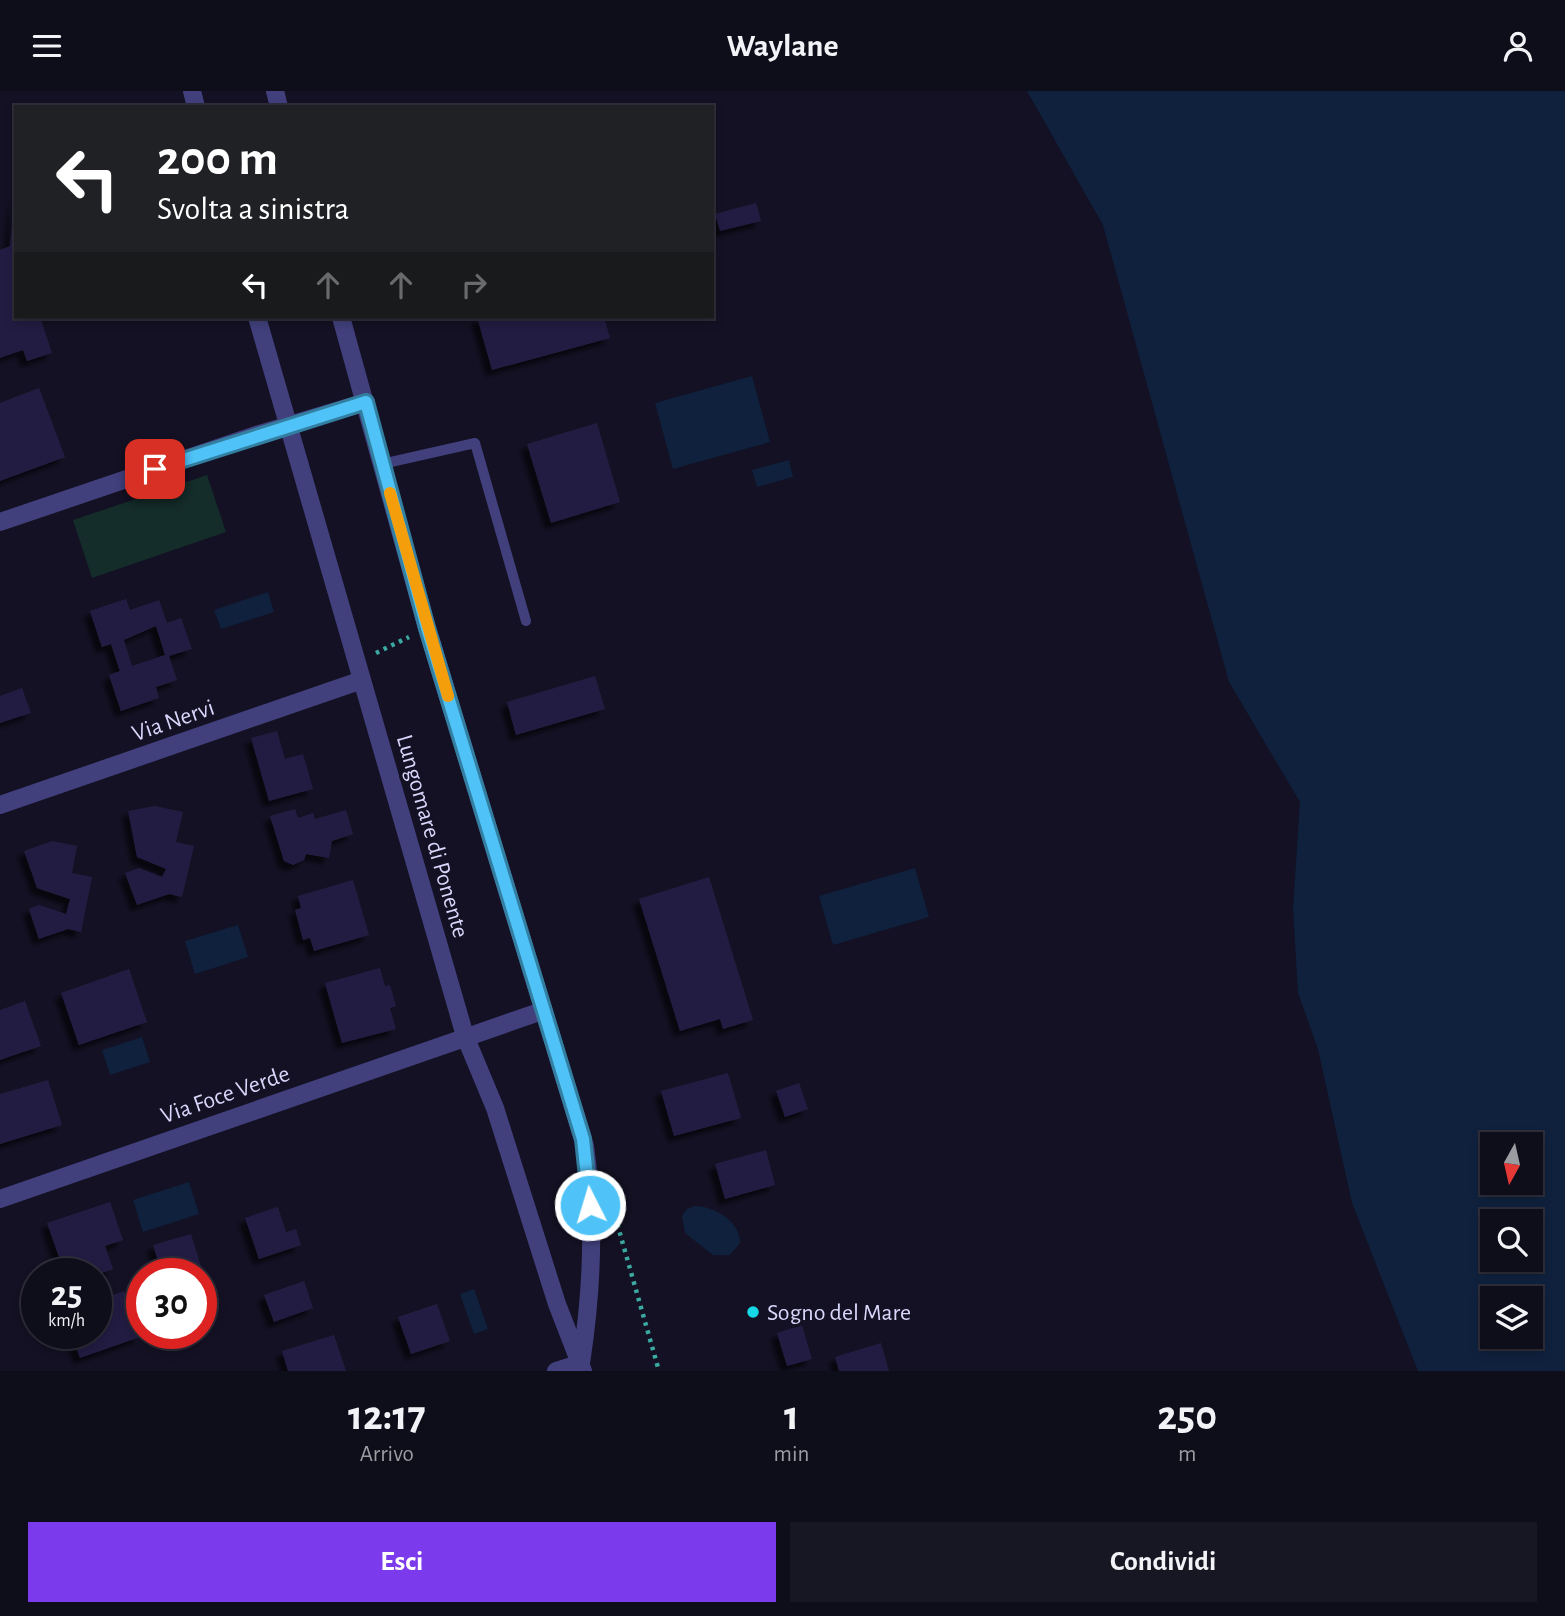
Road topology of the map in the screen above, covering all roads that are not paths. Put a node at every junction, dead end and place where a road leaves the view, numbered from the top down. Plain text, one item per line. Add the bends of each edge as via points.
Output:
1 (258, 319) edge
2 (342, 319) edge
3 (366, 402) junction
4 (288, 425) junction
5 (382, 464) junction
6 (0, 522) edge
7 (526, 621) dead end
8 (362, 680) junction
9 (0, 805) edge
10 (542, 1011) junction
11 (466, 1036) junction
12 (0, 1199) edge
13 (582, 1367) edge
14 (556, 1371) edge

1 - 4 street, Lungomare di Ponente
2 - 3 street
3 - 4 street
3 - 5 street
4 - 6 street
4 - 8 street, Lungomare di Ponente
5 - 7 lane via 475,443
5 - 10 street
8 - 9 street, Via Nervi
8 - 11 street, Lungomare di Ponente
10 - 11 street, Via Foce Verde
10 - 13 street via 583,1139 589,1182 588,1313
11 - 12 street, Via Foce Verde
11 - 13 street, Lungomare di Ponente via 495,1108 557,1304
13 - 14 street

